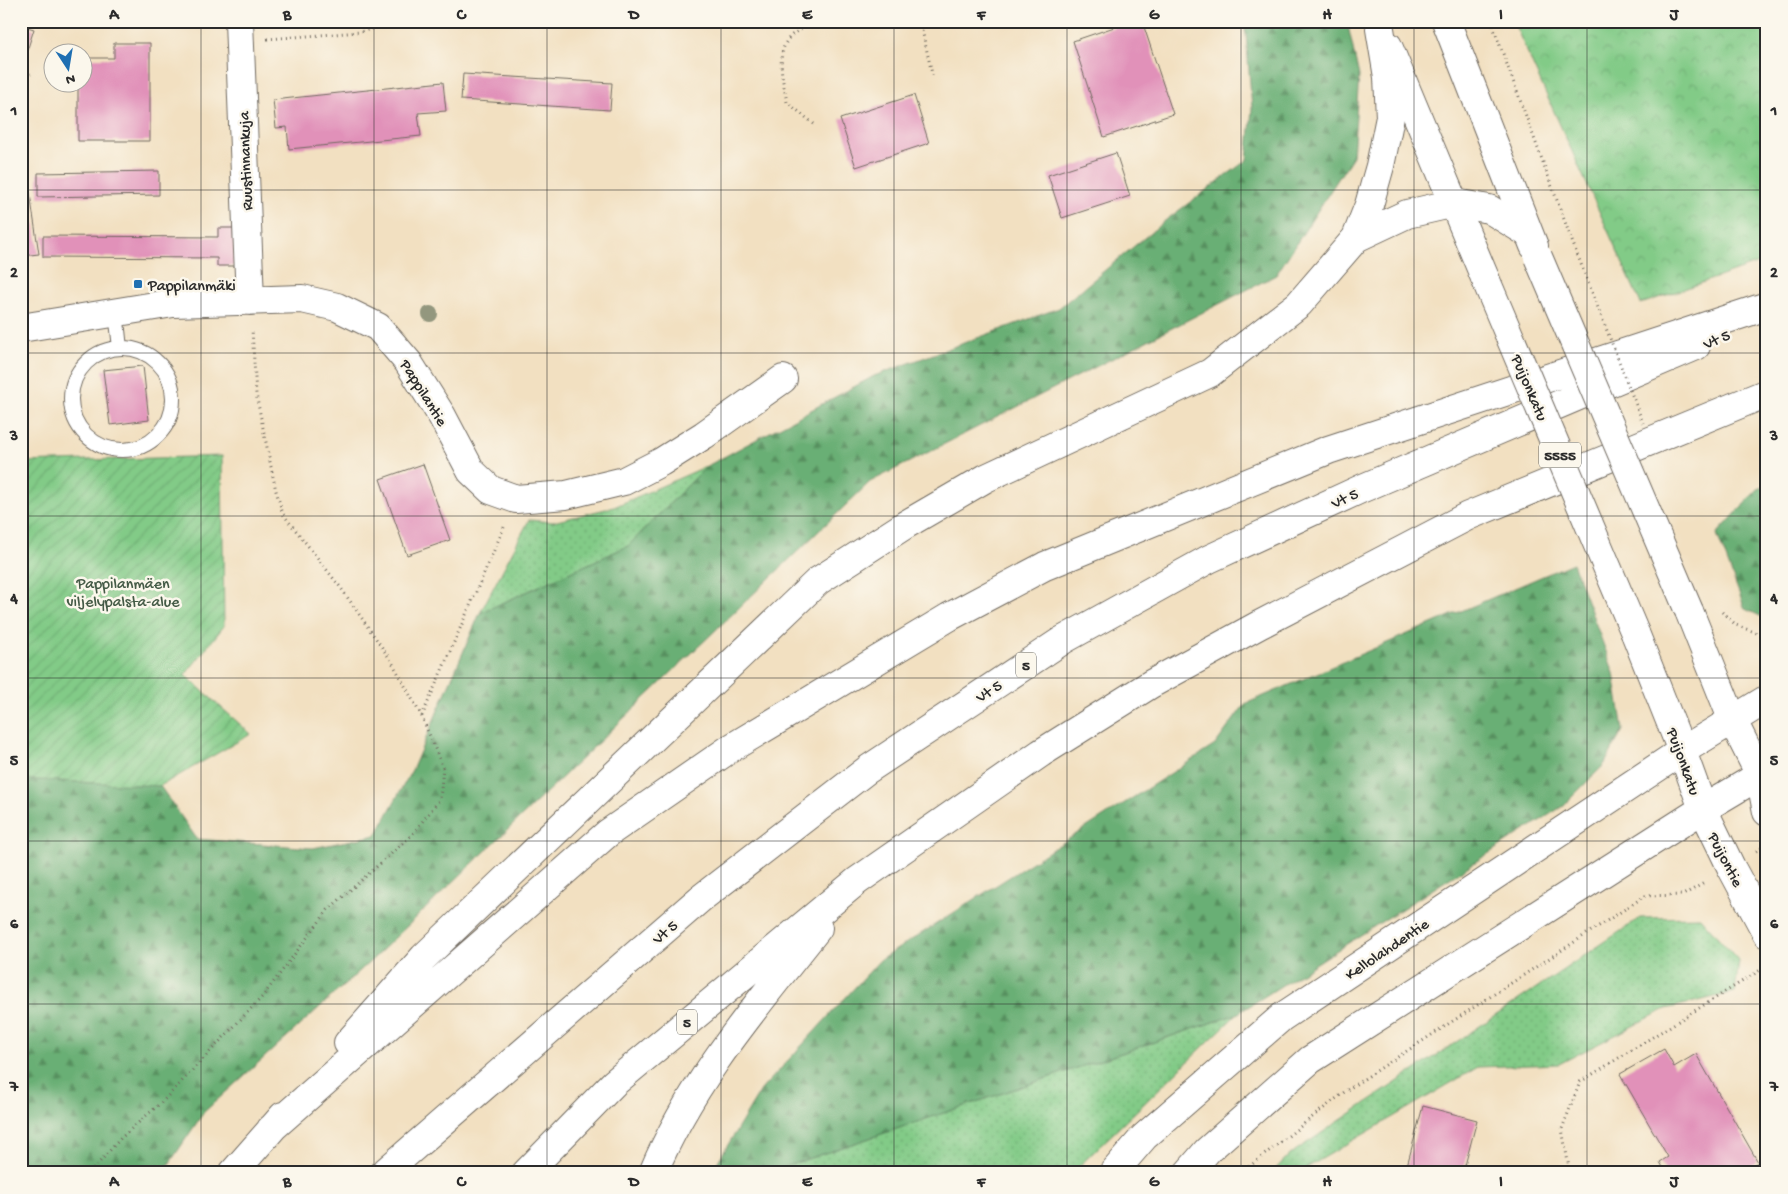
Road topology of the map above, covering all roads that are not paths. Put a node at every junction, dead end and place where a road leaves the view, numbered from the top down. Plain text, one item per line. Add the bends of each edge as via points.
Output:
1 (239, 21) edge
2 (1446, 21) edge
3 (1379, 25) edge
4 (1455, 203) junction
5 (1356, 238) junction
6 (1533, 245) junction
7 (250, 301) junction
8 (1767, 306) edge
9 (116, 312) junction
10 (1767, 316) edge
11 (21, 328) edge
12 (120, 348) junction
13 (783, 379) dead end
14 (1767, 393) edge
15 (1767, 699) edge
16 (1734, 721) junction
17 (1682, 751) junction
18 (1764, 773) edge
19 (1703, 809) junction
20 (1767, 812) edge
21 (857, 881) junction
22 (1767, 934) edge
23 (271, 1129) junction
24 (233, 1173) edge
25 (384, 1173) edge
26 (526, 1173) edge
27 (653, 1173) edge
28 (1113, 1173) edge
29 (1188, 1173) edge

1 - 7 main road, Ruustinnankuja
2 - 6 main road
3 - 4 main road, Puijonkatu / 5555
3 - 5 main road via 1388,77 1390,117 1380,166
4 - 5 main road via 1407,214
4 - 6 main road via 1489,209
4 - 17 main road, Puijonkatu / 5555, bridge
5 - 23 main road via 1299,304 1210,373 986,478 818,581 424,957
6 - 16 main road, bridge
7 - 9 main road, Pappilantie via 172,303
7 - 13 main road, Pappilantie via 302,300 337,307 378,327 408,362 471,471 491,490 516,499 566,496 624,481 704,435
8 - 23 main road via 1328,450 1045,566 949,617 731,748 608,833
9 - 11 main road, Pappilantie
9 - 12 lane
10 - 25 main road, Vt 5 / 5 via 1363,488 1254,538 1209,559 1063,640 867,770 700,899
12 - 12 lane via 90,360 79,372 73,387 72,403 75,418 97,443 113,450 130,450 160,434 169,420 172,386 164,370 152,358 137,350
14 - 21 main road, 5 via 1468,516 1259,625 1151,684 1041,753
15 - 16 main road, Kellolahdentie
16 - 17 main road, Kellolahdentie
16 - 18 main road
17 - 19 main road, Puijonkatu / 5555
17 - 28 main road, Kellolahdentie via 1282,1017 1144,1137
18 - 19 main road
18 - 20 main road
19 - 22 main road, Puijontie / 5555
19 - 29 main road via 1310,1060 1207,1151
21 - 26 main road, 5 via 614,1083
21 - 27 main road via 736,1031 678,1120
23 - 24 main road

